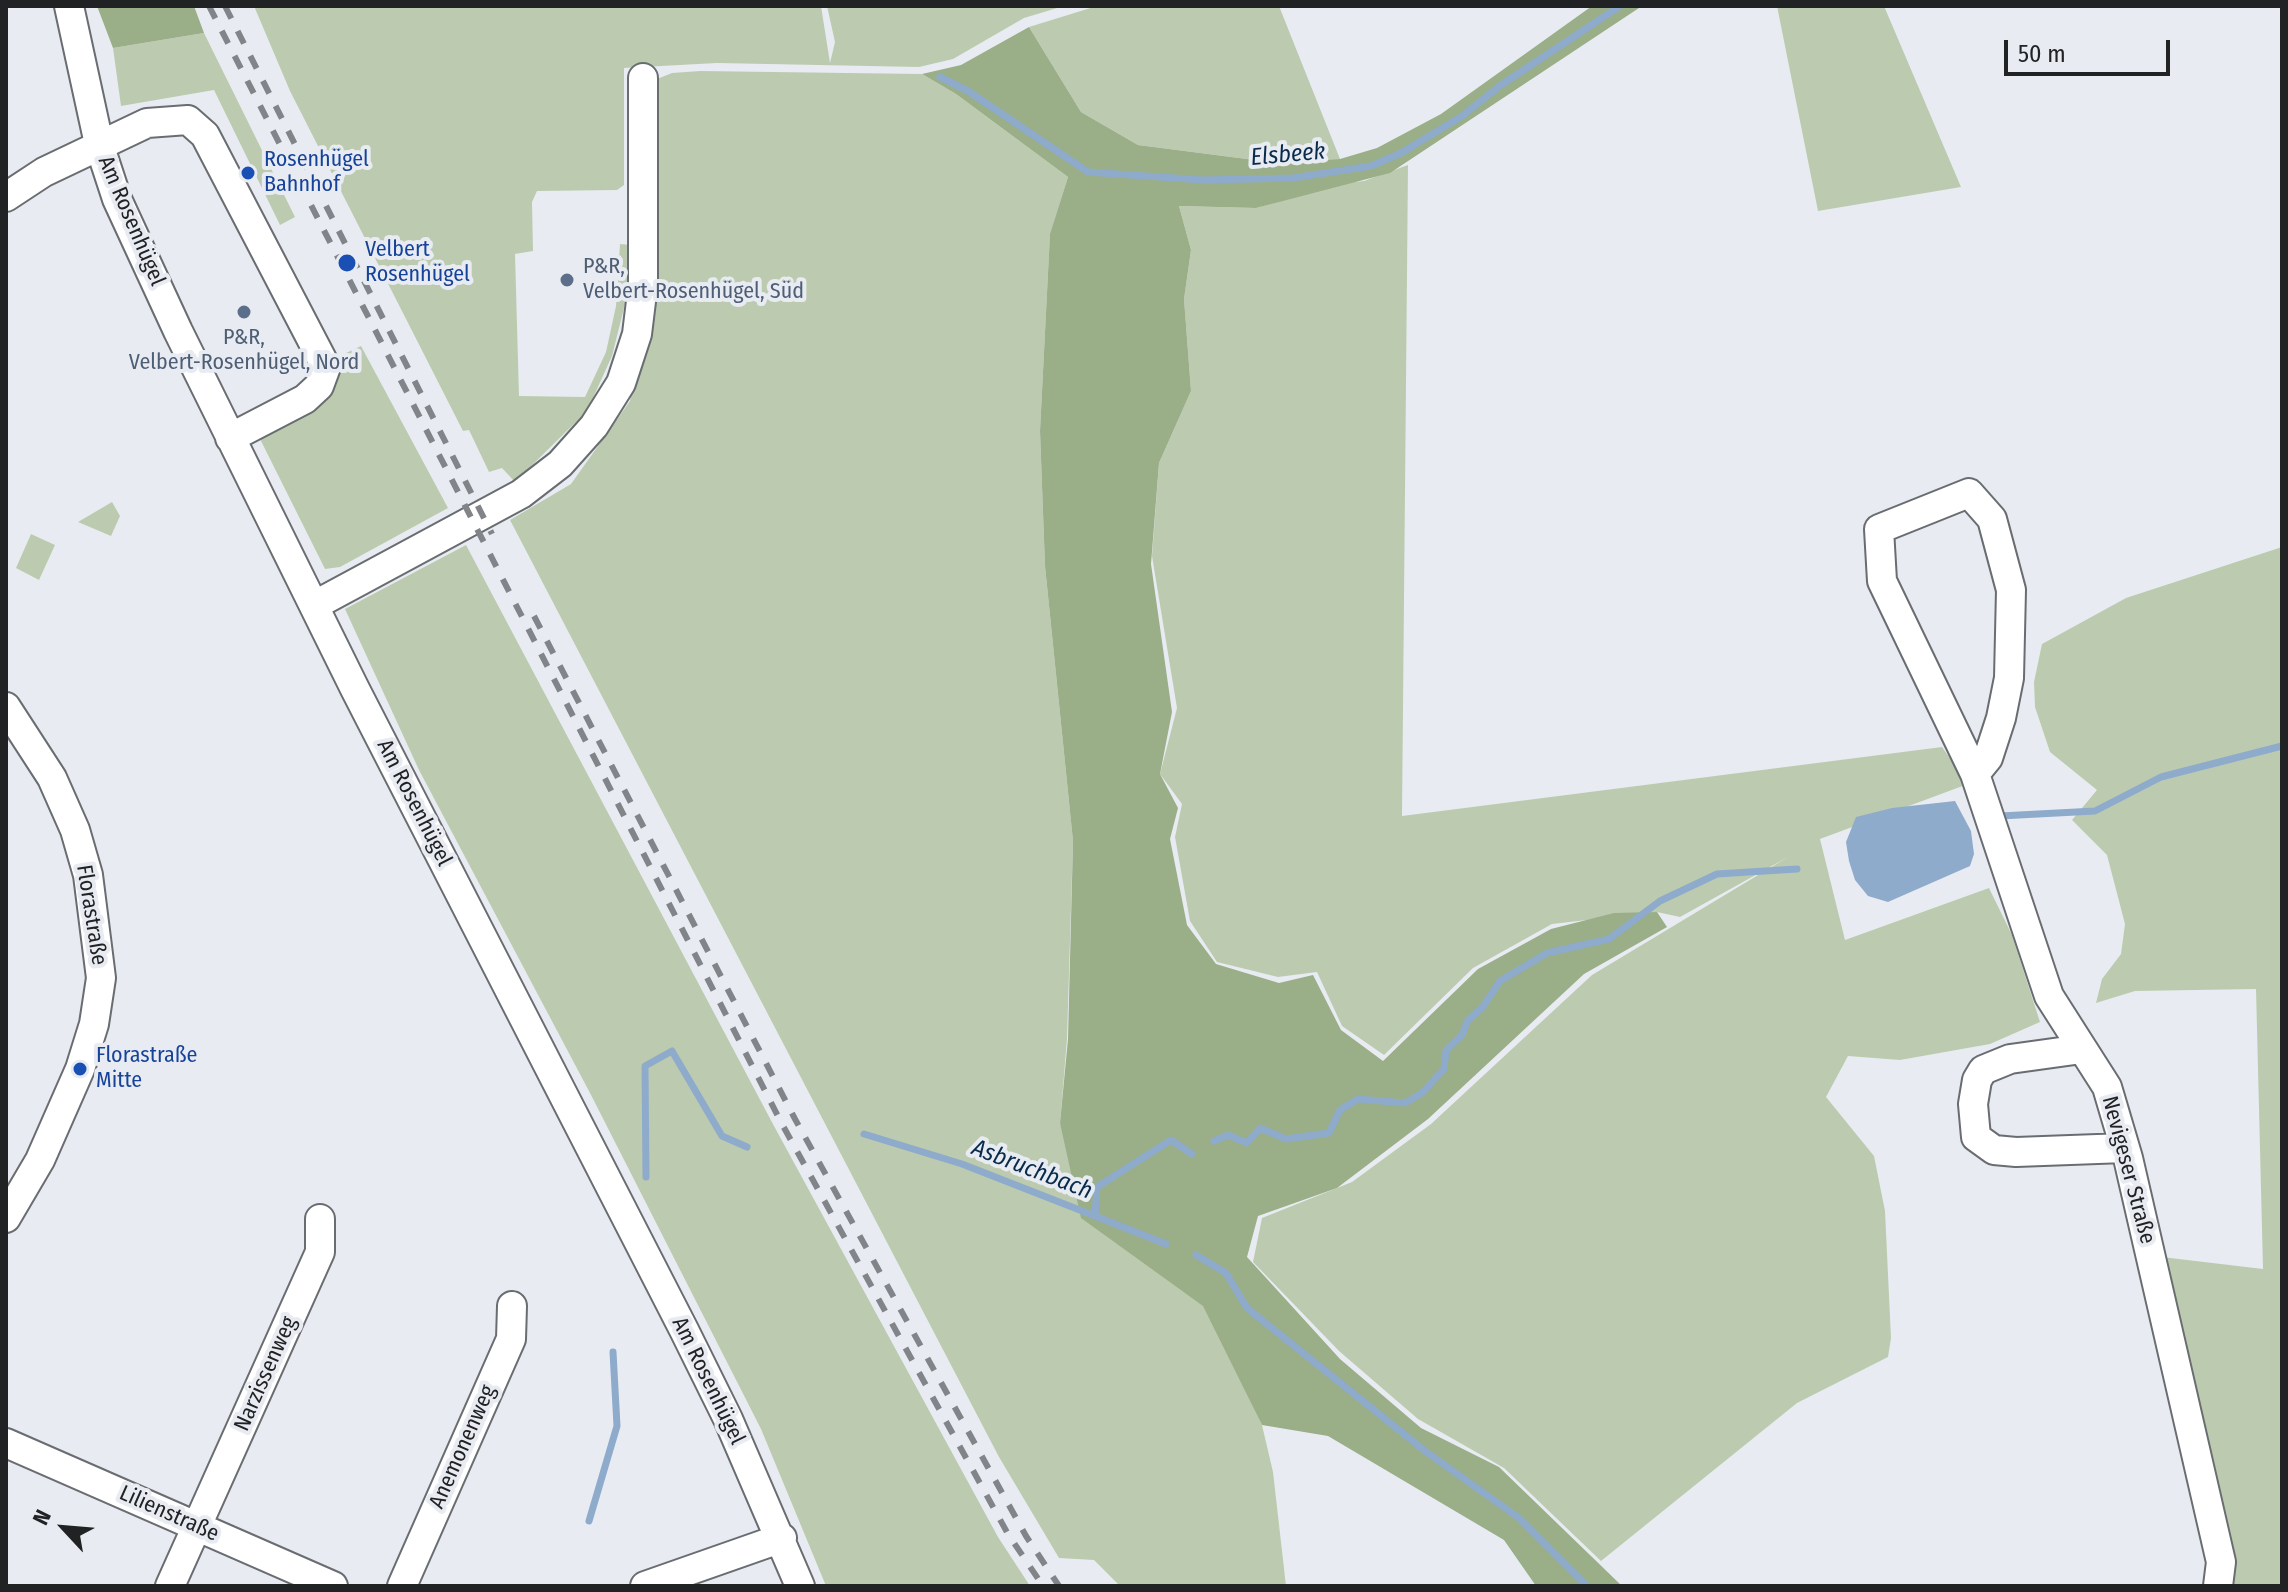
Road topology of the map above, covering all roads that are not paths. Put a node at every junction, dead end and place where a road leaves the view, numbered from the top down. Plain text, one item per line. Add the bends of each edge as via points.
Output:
1 (69, 6) edge
2 (643, 78) dead end
3 (99, 144) junction
4 (6, 197) edge
5 (230, 438) junction
6 (315, 605) junction
7 (6, 707) edge
8 (1975, 774) junction
9 (2082, 1049) junction
10 (2125, 1148) junction
11 (6, 1218) edge
12 (320, 1219) dead end
13 (512, 1306) dead end
14 (6, 1443) edge
15 (198, 1527) junction
16 (782, 1538) junction
17 (170, 1586) edge
18 (333, 1586) edge
19 (402, 1586) edge
20 (645, 1586) edge
21 (800, 1586) edge
22 (2218, 1586) edge

1 - 3 street, Am Rosenhügel
2 - 6 street via 643,285 637,334 621,383 594,426 560,464 521,494
3 - 4 street
3 - 5 street, Am Rosenhügel via 117,199
3 - 5 street via 161,120 188,120 205,135 326,367 319,386 305,399
5 - 6 street, Am Rosenhügel
6 - 16 street, Am Rosenhügel via 690,1342
7 - 11 street, Florastraße via 52,778 75,830 88,875 101,978 80,1069 40,1160
8 - 8 street, Nevigeser Straße via 1882,581 1879,529 1969,493 1992,519 2011,590 2009,678 1988,758
8 - 9 street, Nevigeser Straße via 2049,996
9 - 10 street, Nevigeser Straße via 2107,1087
9 - 10 street via 2010,1059 1983,1070 1973,1104 1976,1137 1994,1150 2016,1152
10 - 22 street, Nevigeser Straße via 2221,1562
12 - 15 street, Narzissenweg via 320,1252
13 - 19 street, Anemonenweg via 511,1339
14 - 15 street, Lilienstraße
15 - 17 street, Narzissenweg
15 - 18 street, Lilienstraße
16 - 20 street
16 - 21 street, Am Rosenhügel

